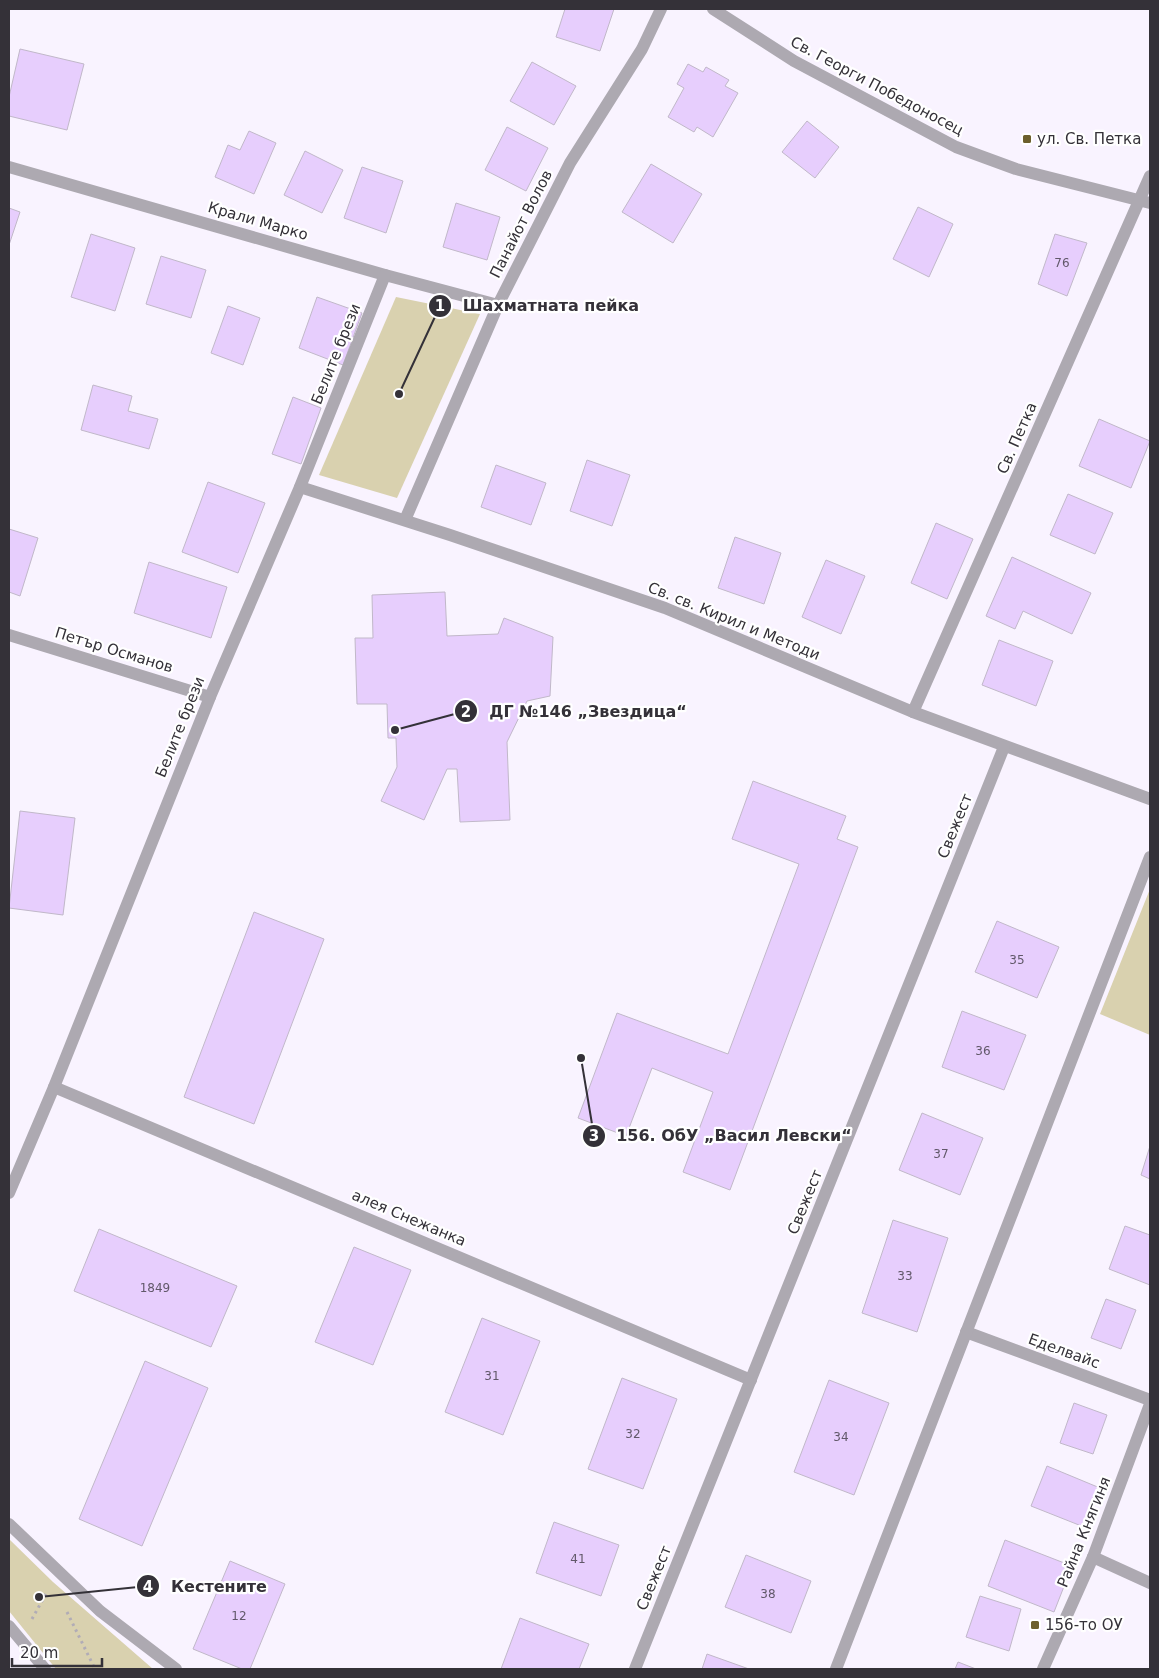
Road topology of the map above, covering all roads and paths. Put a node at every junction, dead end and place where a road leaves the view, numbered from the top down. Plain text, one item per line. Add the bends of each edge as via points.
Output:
1 (662, 9) edge
2 (713, 9) edge
3 (9, 167) edge
4 (1150, 176) edge
5 (1145, 202) edge
6 (385, 275) junction
7 (498, 305) junction
8 (300, 487) junction
9 (405, 520) junction
10 (9, 635) edge
11 (210, 697) junction
12 (913, 712) junction
13 (1004, 747) junction
14 (1150, 799) edge
15 (1150, 858) edge
16 (54, 1087) junction
17 (9, 1193) edge
18 (966, 1332) junction
19 (751, 1380) junction
20 (1150, 1400) edge
21 (1150, 1404) edge
22 (9, 1524) edge
23 (1093, 1557) junction
24 (1150, 1583) edge
25 (48, 1590) dead end
26 (66, 1608) dead end
27 (29, 1623) dead end
28 (9, 1626) edge
29 (45, 1669) edge
30 (96, 1669) edge
31 (176, 1669) edge
32 (635, 1669) edge
33 (836, 1669) edge
34 (1043, 1669) edge

1 - 7 street, Панайот Волов via 642,48 570,163
2 - 5 street, Св. Георги Победоносец via 794,61 956,147 1016,169
3 - 6 street, Крали Марко
4 - 5 street, Св. Петка
5 - 12 street, Св. Петка
6 - 7 street, Крали Марко
6 - 8 street, Белите брези
7 - 9 street, Панайот Волов
8 - 9 street, Св. св. Кирил и Методи
8 - 11 street, Белите брези
9 - 12 street, Св. св. Кирил и Методи via 665,608
10 - 11 street, Петър Османов
11 - 16 street, Белите брези
12 - 13 street, Св. св. Кирил и Методи
13 - 14 street, Св. св. Кирил и Методи
13 - 19 street, Свежест
15 - 18 street
16 - 17 street, Белите брези
16 - 19 street, алея Снежанка
18 - 20 street, Еделвайс
18 - 33 street
19 - 32 street, Свежест
21 - 23 street, Райна Княгиня
22 - 31 street via 100,1611
23 - 24 street
23 - 34 street, Райна Княгиня
25 - 27 path
26 - 30 path
28 - 29 street

